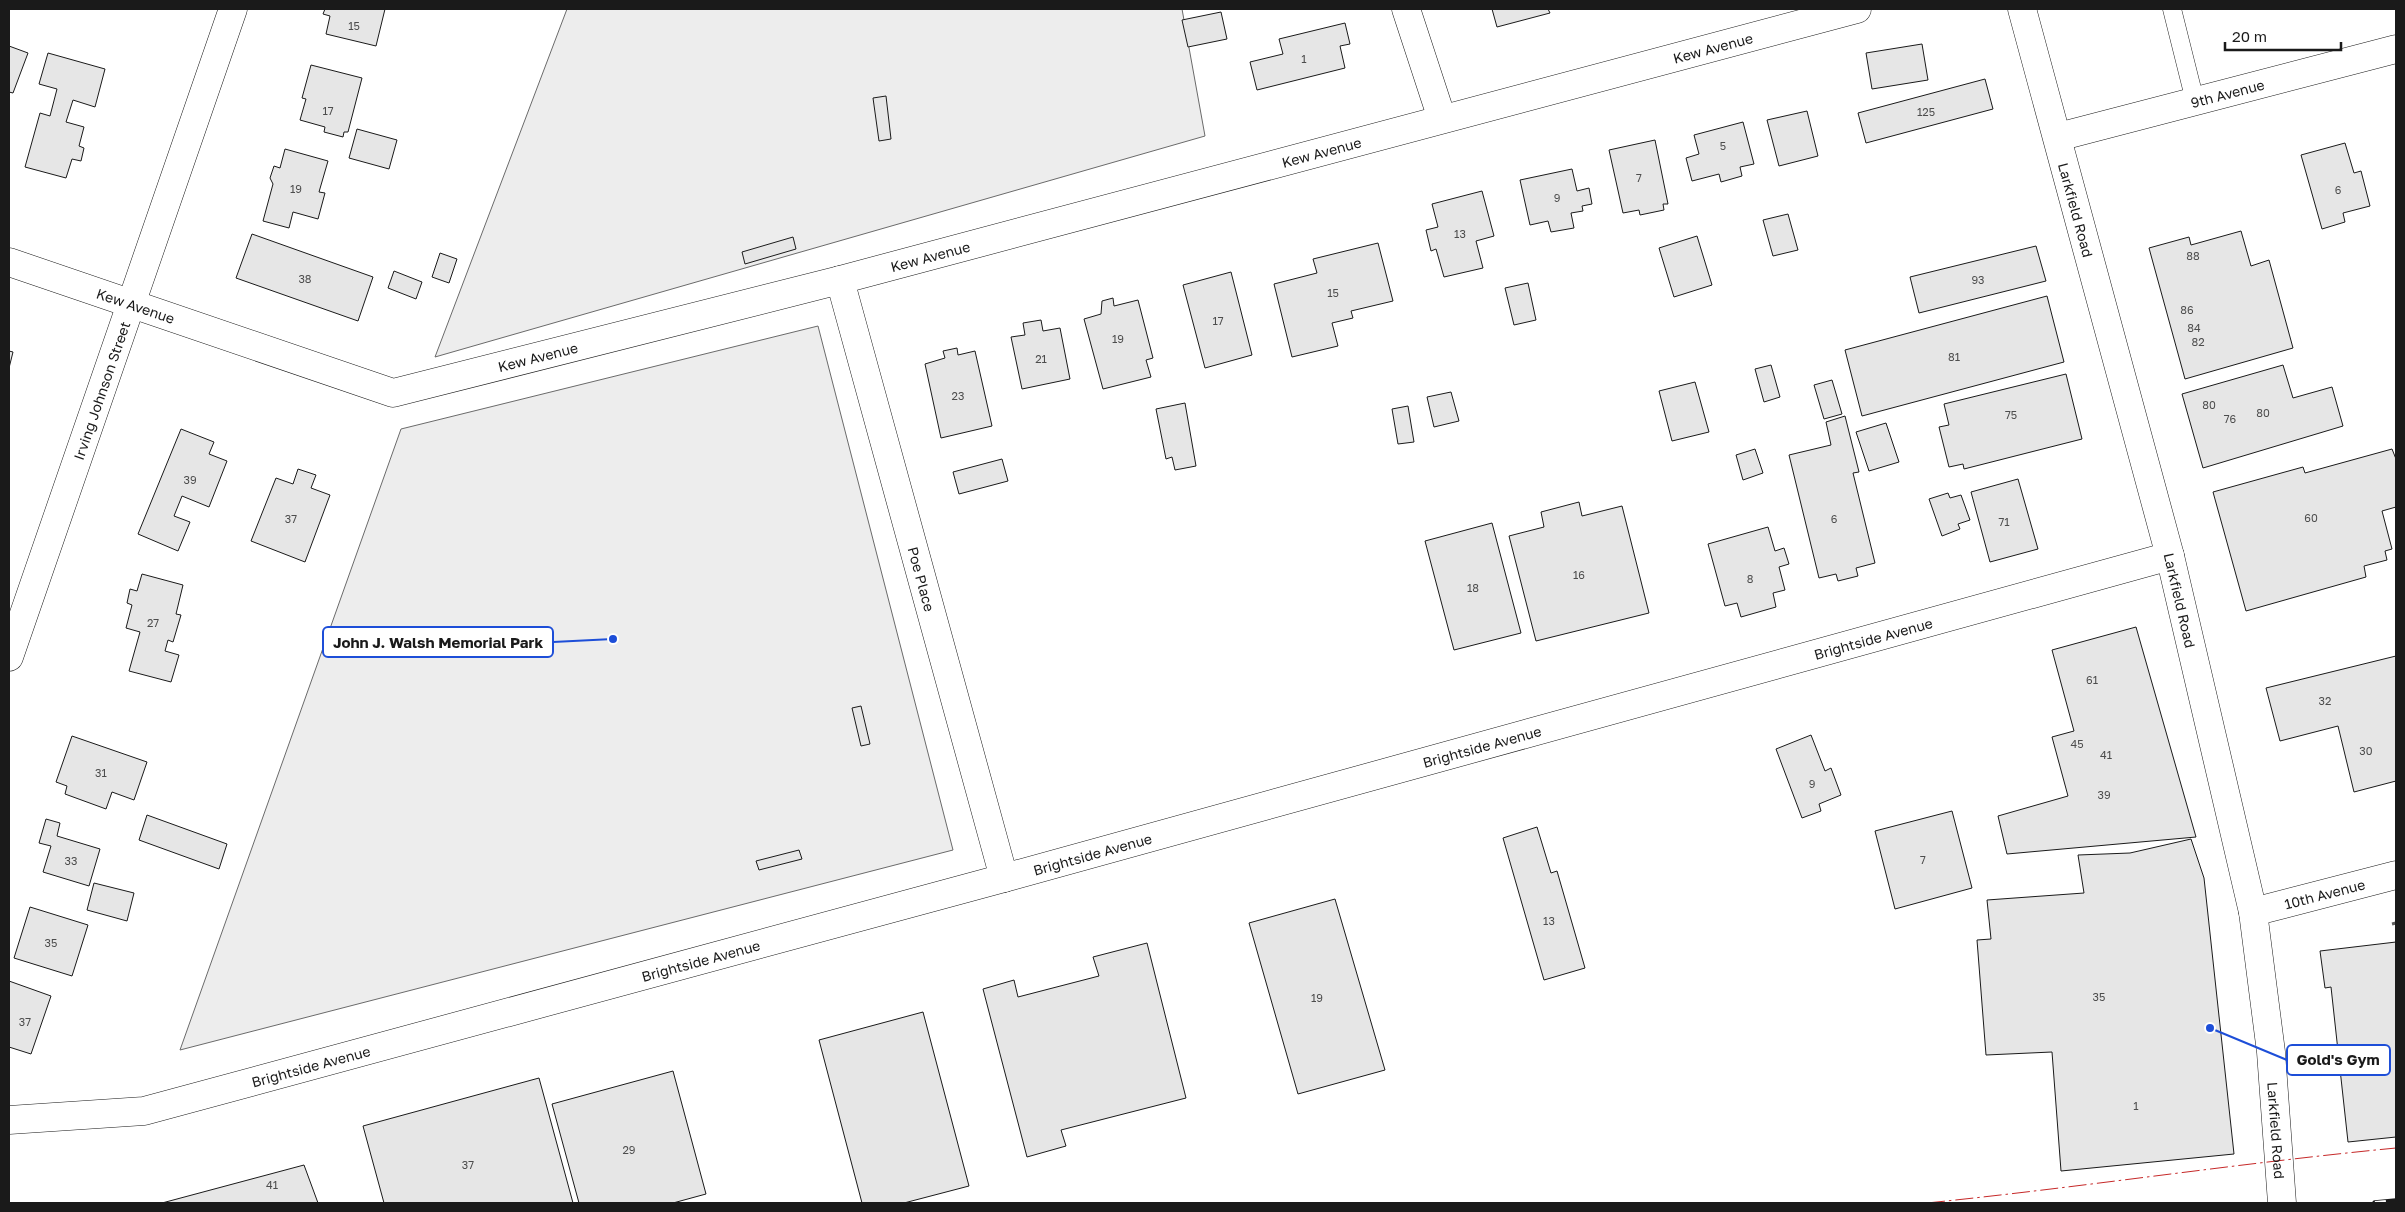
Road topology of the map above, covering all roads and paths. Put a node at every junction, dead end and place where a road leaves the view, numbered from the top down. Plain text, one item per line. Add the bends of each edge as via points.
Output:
1 (233, 9) edge
2 (1406, 9) edge
3 (1857, 9) edge
4 (2022, 9) edge
5 (2172, 9) edge
6 (2396, 49) edge
7 (2195, 102) junction
8 (1442, 119) junction
9 (2058, 137) junction
10 (9, 262) edge
11 (840, 280) junction
12 (131, 305) junction
13 (2170, 556) junction
14 (9, 657) edge
15 (2396, 875) edge
16 (1004, 878) junction
17 (2253, 912) junction
18 (9, 1120) edge
19 (2282, 1203) edge

1 - 12 street, Irving Johnson Street
2 - 8 street
3 - 8 street, Kew Avenue
4 - 9 street, Larkfield Road
5 - 7 lane
6 - 7 street, 9th Avenue
7 - 9 street, 9th Avenue
8 - 11 street, Kew Avenue
9 - 13 street, Larkfield Road
10 - 12 street, Kew Avenue
11 - 12 street, Kew Avenue via 393,393
11 - 16 street, Poe Place
12 - 14 street, Irving Johnson Street
13 - 16 street, Brightside Avenue
13 - 17 street, Larkfield Road
15 - 17 street, 10th Avenue
16 - 18 street, Brightside Avenue via 144,1111
17 - 19 street, Larkfield Road via 2271,1052

